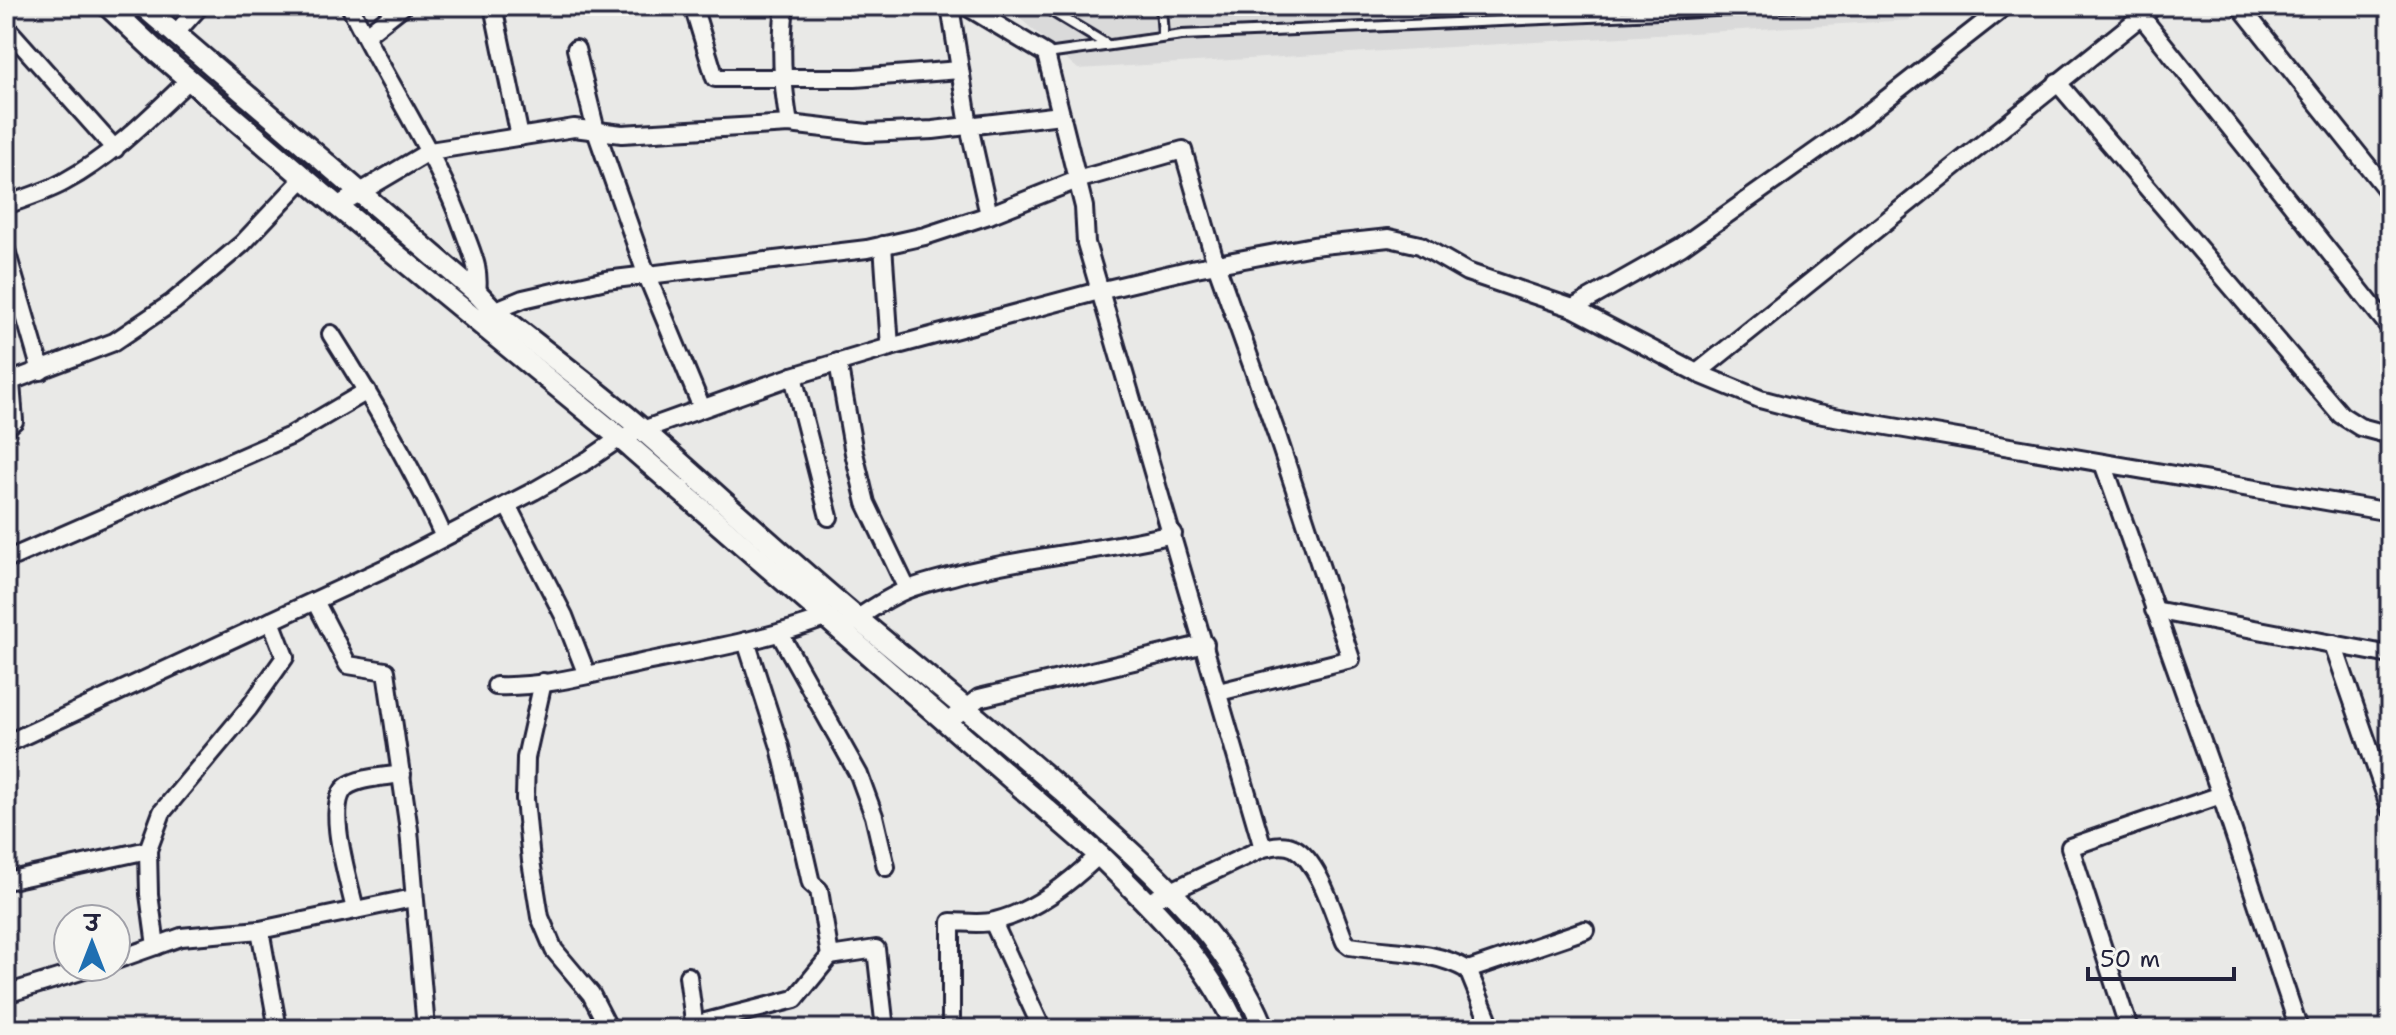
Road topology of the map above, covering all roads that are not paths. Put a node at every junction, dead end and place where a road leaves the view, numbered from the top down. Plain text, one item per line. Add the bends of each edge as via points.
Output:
1 (108, 6) edge
2 (143, 6) edge
3 (200, 6) edge
4 (350, 6) edge
5 (403, 6) edge
6 (493, 6) edge
7 (693, 6) edge
8 (785, 6) edge
9 (950, 6) edge
10 (966, 6) edge
11 (1043, 6) edge
12 (1161, 6) edge
13 (1798, 6) edge
14 (2005, 6) edge
15 (2240, 6) edge
16 (2143, 9) edge
17 (6, 27) edge
18 (174, 35) junction
19 (366, 35) junction
20 (1163, 37) junction
21 (1107, 44) junction
22 (576, 49) dead end
23 (1046, 54) junction
24 (960, 70) junction
25 (781, 79) junction
26 (189, 80) junction
27 (2057, 82) junction
28 (1061, 115) junction
29 (789, 124) junction
30 (969, 126) junction
31 (596, 131) junction
32 (520, 137) junction
33 (115, 149) junction
34 (430, 151) junction
35 (304, 178) junction
36 (1077, 180) junction
37 (360, 192) junction
38 (2390, 194) edge
39 (6, 205) edge
40 (337, 206) junction
41 (989, 215) junction
42 (883, 245) junction
43 (7, 259) edge
44 (1216, 264) junction
45 (647, 276) junction
46 (1099, 291) junction
47 (477, 293) junction
48 (1573, 308) junction
49 (494, 311) junction
50 (474, 319) junction
51 (2390, 328) edge
52 (331, 334) dead end
53 (890, 347) junction
54 (838, 362) junction
55 (41, 371) junction
56 (1697, 373) junction
57 (793, 376) junction
58 (8, 383) edge
59 (367, 391) junction
60 (702, 408) junction
61 (6, 428) edge
62 (643, 430) junction
63 (2390, 435) edge
64 (620, 438) junction
65 (2103, 463) junction
66 (507, 505) junction
67 (2390, 512) edge
68 (829, 517) dead end
69 (1173, 534) junction
70 (444, 537) junction
71 (6, 560) edge
72 (907, 589) junction
73 (315, 601) junction
74 (2154, 610) junction
75 (857, 618) junction
76 (271, 621) junction
77 (832, 624) junction
78 (780, 634) junction
79 (746, 641) junction
80 (1205, 644) junction
81 (2333, 644) junction
82 (2390, 655) edge
83 (587, 675) junction
84 (543, 682) junction
85 (496, 686) dead end
86 (1219, 692) junction
87 (966, 708) junction
88 (947, 722) junction
89 (6, 744) edge
90 (402, 774) junction
91 (2221, 795) junction
92 (2390, 808) edge
93 (1263, 848) junction
94 (148, 850) junction
95 (1099, 855) junction
96 (886, 867) dead end
97 (6, 881) edge
98 (1173, 890) junction
99 (413, 898) junction
100 (1148, 902) junction
101 (355, 910) junction
102 (993, 922) junction
103 (260, 930) junction
104 (1585, 930) dead end
105 (156, 946) junction
106 (132, 954) edge
107 (830, 956) junction
108 (1468, 970) junction
109 (688, 976) dead end
110 (52, 980) edge
111 (6, 994) edge
112 (694, 1027) edge
113 (278, 1029) edge
114 (426, 1029) edge
115 (609, 1029) edge
116 (885, 1029) edge
117 (951, 1029) edge
118 (1042, 1029) edge
119 (1237, 1029) edge
120 (1264, 1029) edge
121 (1492, 1029) edge
122 (2129, 1029) edge
123 (2299, 1029) edge

1 - 26 street
2 - 18 street
3 - 18 street
4 - 19 street
5 - 19 street
6 - 32 street
7 - 25 street via 715,78
8 - 25 street
9 - 24 street
10 - 23 street
11 - 21 lane
12 - 20 lane
13 - 20 lane
14 - 48 street via 1849,128 1681,247
15 - 38 street
16 - 27 street
16 - 51 street
17 - 33 street
18 - 37 street
19 - 34 street
20 - 21 lane
21 - 23 lane
22 - 31 street
23 - 28 street
24 - 25 street
24 - 30 street
25 - 29 street
26 - 33 street
26 - 35 street
27 - 56 street
27 - 63 street via 2341,415
28 - 30 street
28 - 36 street
29 - 30 street via 867,133
29 - 31 street
30 - 41 street
31 - 32 street via 574,128
31 - 45 street
32 - 34 street
33 - 39 street via 61,184
34 - 37 street
34 - 47 street via 479,275
35 - 40 street
35 - 55 street via 242,244 173,302 114,342
36 - 41 street
36 - 44 street via 1183,150
36 - 46 street
37 - 40 street
37 - 47 street
40 - 50 street
41 - 42 street
42 - 45 street
42 - 53 street
43 - 55 street
44 - 46 street
44 - 48 street via 1389,238 1420,245 1467,272
44 - 86 street via 1351,659
45 - 49 street via 606,280
45 - 60 street
46 - 53 street
46 - 69 street
47 - 49 street
48 - 56 street
49 - 50 street
49 - 62 street
50 - 64 street
52 - 59 street
53 - 54 street
54 - 57 street
54 - 72 street via 866,503
55 - 58 street
56 - 65 street via 1760,399 1817,414
57 - 60 street
57 - 68 street
58 - 61 street via 14,421
59 - 70 street
59 - 71 street via 290,436
60 - 62 street
62 - 64 street
62 - 75 street
64 - 66 street
64 - 77 street
65 - 67 street
65 - 74 street
66 - 70 street
66 - 83 street via 564,616
69 - 72 street via 1004,563
69 - 80 street
70 - 73 street
72 - 75 street
73 - 76 street
73 - 90 street via 348,665 386,671
74 - 81 street
74 - 91 street
75 - 77 street
75 - 87 street
76 - 89 street
76 - 94 street via 285,657 162,812
77 - 78 street
77 - 88 street
78 - 79 street
78 - 96 street via 859,775
79 - 83 street
79 - 107 street via 780,747 811,883 819,890
80 - 86 street
80 - 87 street via 979,698
81 - 82 street
81 - 92 street
83 - 84 street
84 - 85 street
84 - 115 street via 526,758 525,799 540,917 554,950 591,994
86 - 93 street
87 - 88 street
87 - 98 street
88 - 95 street
90 - 99 street
90 - 101 street via 347,786 339,797 338,828
91 - 122 street via 2070,847
91 - 123 street
93 - 98 street
93 - 108 street via 1280,844 1303,854 1350,946 1442,958
94 - 97 street
94 - 105 street
95 - 100 street
95 - 102 street via 1045,898
98 - 100 street
98 - 120 street via 1209,934
99 - 101 street
99 - 114 street
100 - 119 street via 1196,959
101 - 103 street
102 - 117 street via 951,922
102 - 118 street
103 - 105 street via 181,937
103 - 113 street
104 - 108 street
105 - 106 street
107 - 112 street via 795,999
107 - 116 street via 876,949
108 - 121 street
109 - 112 street
110 - 111 street

